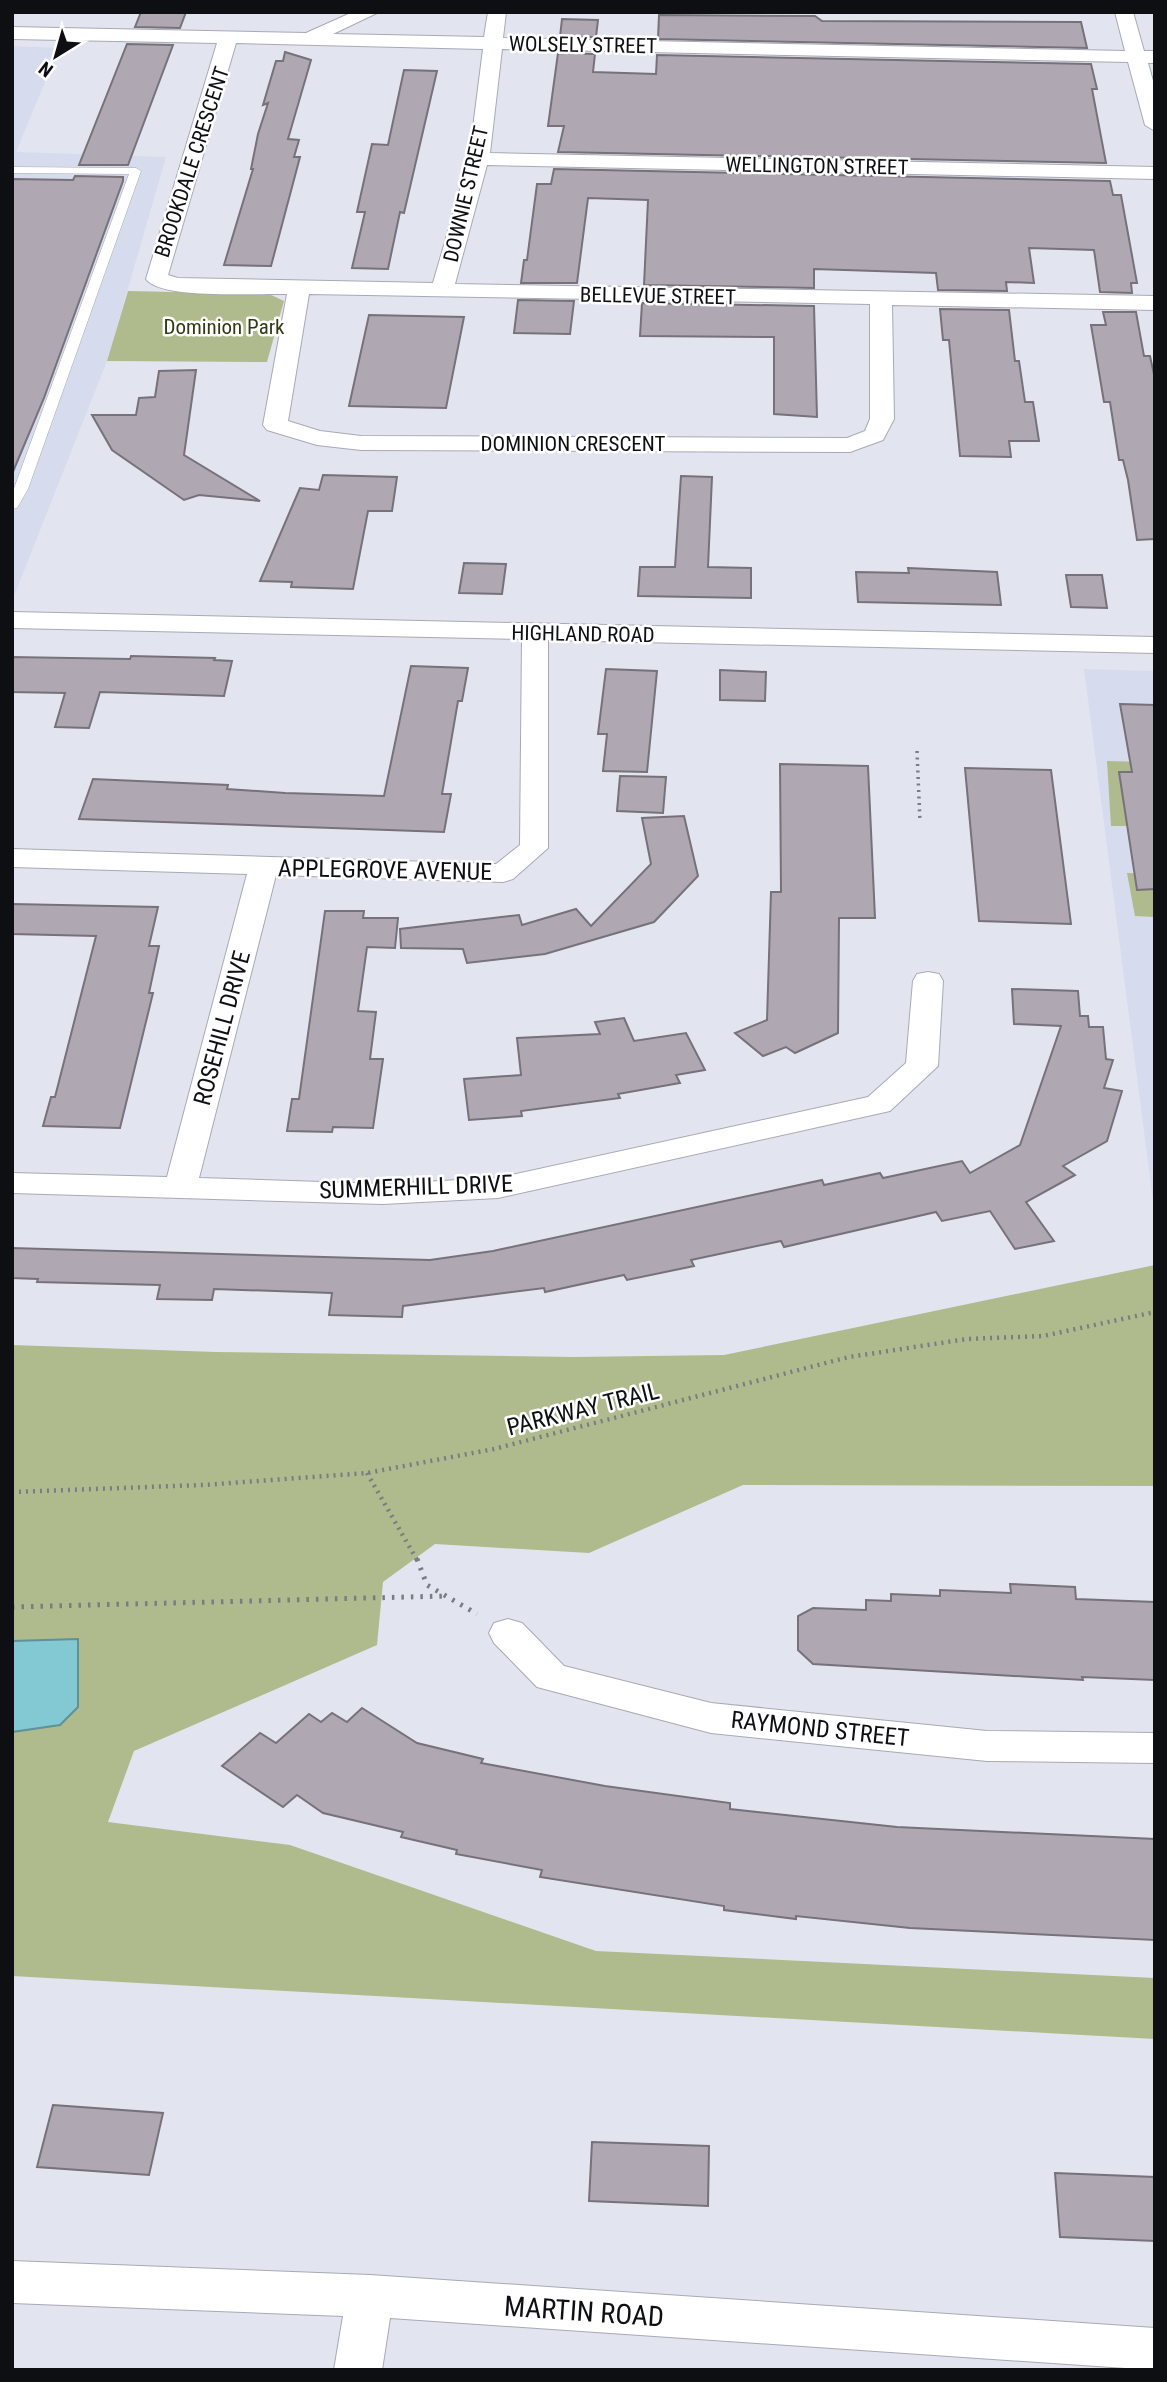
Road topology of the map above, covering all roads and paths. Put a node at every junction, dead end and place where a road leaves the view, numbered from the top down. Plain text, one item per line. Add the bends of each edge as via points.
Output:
1 (32, 12) edge
2 (370, 12) edge
3 (497, 12) edge
4 (1124, 12) edge
5 (12, 20) edge
6 (12, 33) edge
7 (228, 39) junction
8 (301, 41) junction
9 (494, 43) junction
10 (1135, 56) junction
11 (1155, 57) edge
12 (1155, 125) edge
13 (479, 159) junction
14 (12, 170) edge
15 (1155, 173) edge
16 (161, 282) joint
17 (299, 288) junction
18 (442, 291) junction
19 (881, 300) junction
20 (1155, 303) edge
21 (12, 505) edge
22 (12, 620) edge
23 (535, 633) junction
24 (1155, 645) edge
25 (917, 751) dead end
26 (920, 822) dead end
27 (12, 858) edge
28 (264, 868) junction
29 (928, 981) dead end
30 (12, 1183) edge
31 (180, 1189) junction
32 (1155, 1312) edge
33 (367, 1473) junction
34 (12, 1492) edge
35 (447, 1596) junction
36 (12, 1607) edge
37 (508, 1633) joint
38 (1155, 1748) edge
39 (12, 2282) edge
40 (370, 2296) junction
41 (1155, 2349) edge
42 (358, 2370) edge

1 - 5 street
2 - 8 street
3 - 9 street, DOWNIE STREET
4 - 10 street
6 - 7 street, WOLSELY STREET
7 - 8 street, WOLSELY STREET
7 - 16 street, BROOKDALE CRESCENT via 157,271
8 - 9 street, WOLSELY STREET
9 - 10 street, WOLSELY STREET
9 - 13 street, DOWNIE STREET
10 - 11 street, WOLSELY STREET
10 - 12 street
13 - 15 street, WELLINGTON STREET
13 - 18 street, DOWNIE STREET
14 - 21 lane via 136,172 22,489
16 - 17 street, BELLEVUE STREET
17 - 18 street, BELLEVUE STREET
17 - 19 street, DOMINION CRESCENT via 275,425 317,438 361,443 850,445 875,435 882,419
18 - 19 street, BELLEVUE STREET
19 - 20 street, BELLEVUE STREET
22 - 23 street, HIGHLAND ROAD
23 - 24 street, HIGHLAND ROAD
23 - 28 street, APPLEGROVE AVENUE via 534,848 503,873
25 - 26 path
27 - 28 street, APPLEGROVE AVENUE
28 - 31 street, ROSEHILL DRIVE
29 - 31 street, SUMMERHILL DRIVE via 922,1066 879,1104 498,1188 383,1194
30 - 31 street, SUMMERHILL DRIVE
32 - 33 path, PARKWAY TRAIL via 1043,1336 967,1339 849,1357 494,1449
33 - 34 path, PARKWAY TRAIL
33 - 35 path via 427,1584
35 - 36 path
35 - 37 path
37 - 38 street, RAYMOND STREET via 551,1677 711,1718 987,1746
39 - 40 street, MARTIN ROAD
40 - 41 street, MARTIN ROAD
40 - 42 street

